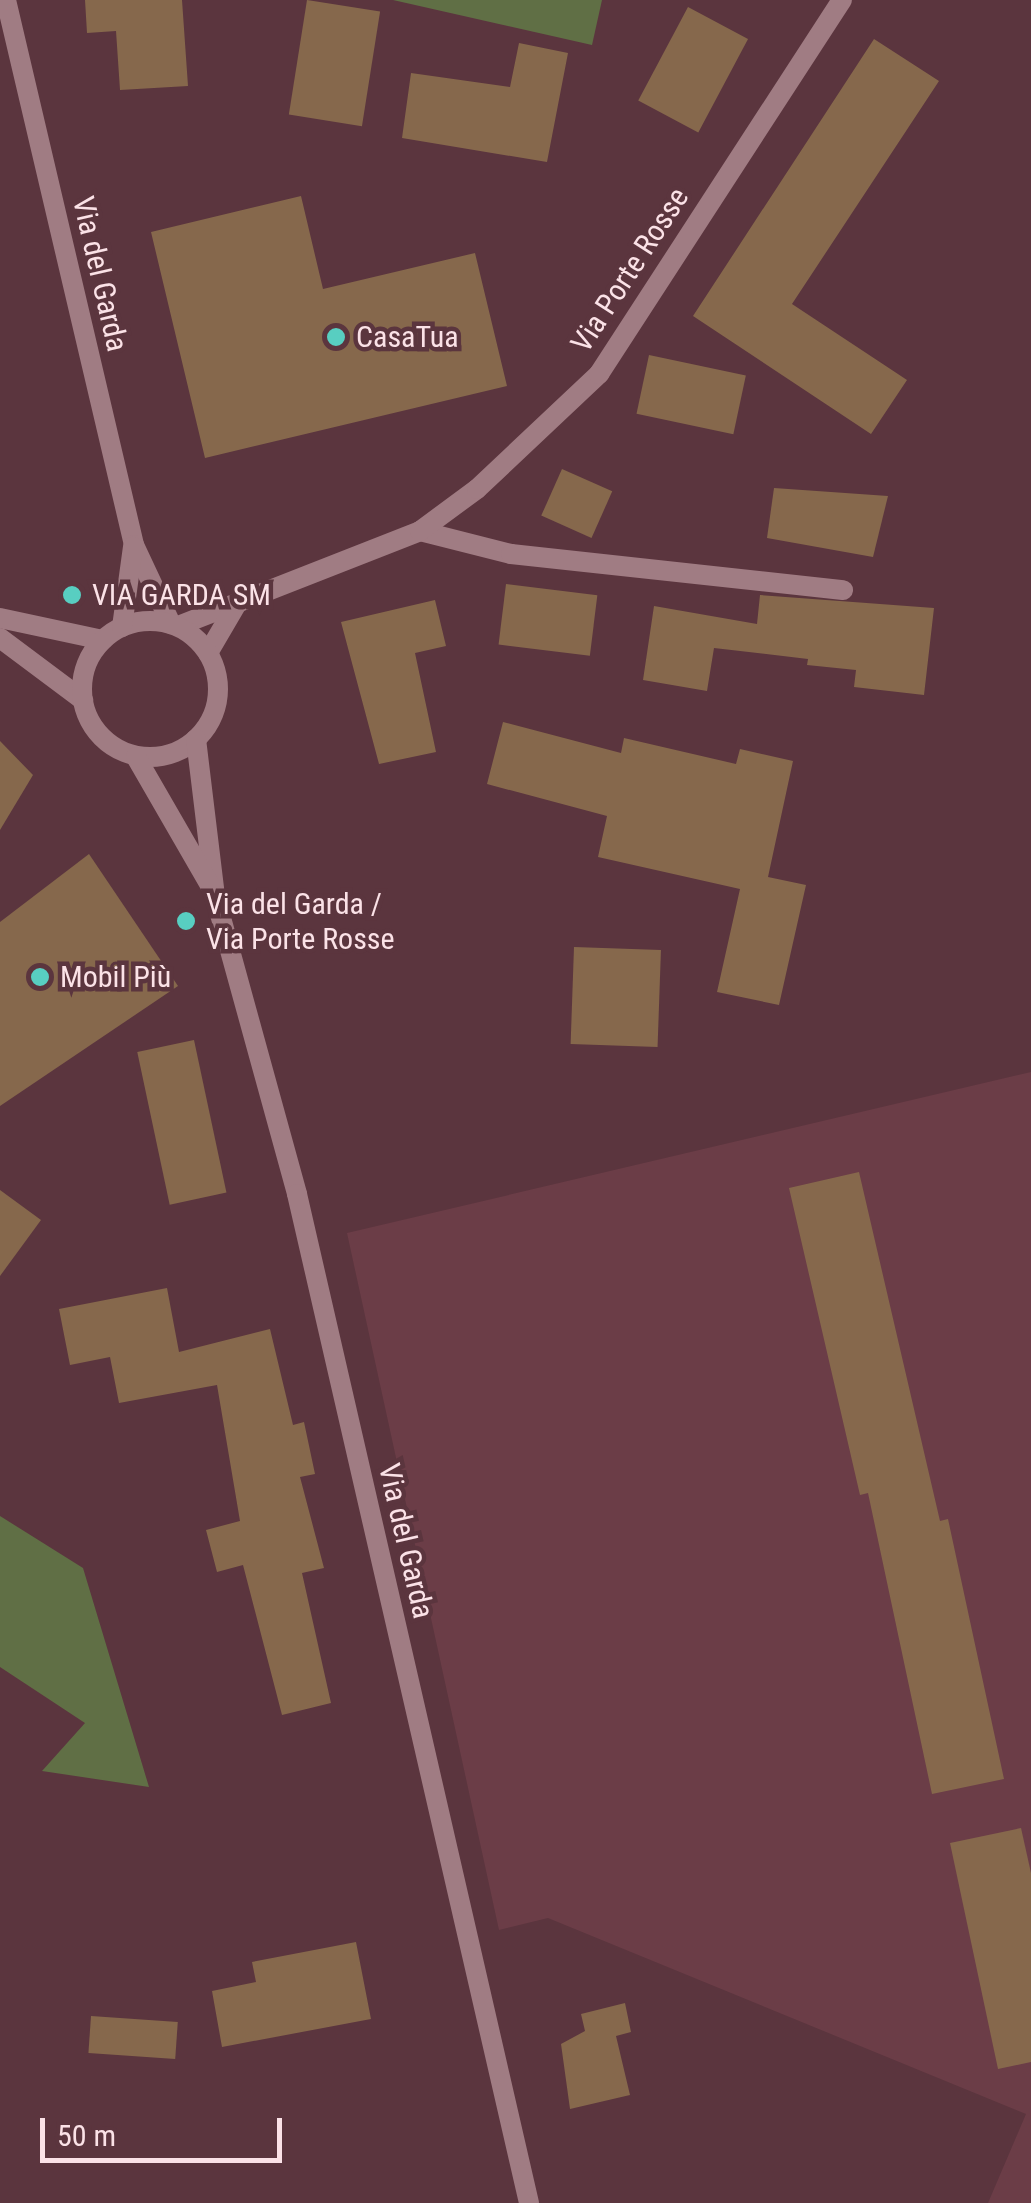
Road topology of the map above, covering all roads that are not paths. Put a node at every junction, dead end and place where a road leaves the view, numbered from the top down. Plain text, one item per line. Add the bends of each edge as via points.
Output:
1 (842, 0) edge
2 (4, 8) edge
3 (420, 530) junction
4 (134, 546) junction
5 (843, 590) dead end
6 (236, 605) junction
7 (0, 618) edge
8 (174, 625) junction
9 (122, 626) junction
10 (0, 638) edge
11 (103, 640) junction
12 (208, 653) junction
13 (83, 700) junction
14 (196, 739) junction
15 (136, 757) junction
16 (216, 896) junction
17 (529, 2203) edge

1 - 3 street, Via Porte Rosse via 599,374 477,488
2 - 4 street, Via del Garda
3 - 5 street via 511,554
3 - 6 street, Via Porte Rosse
4 - 8 street, Via del Garda
4 - 9 street, Via del Garda
6 - 8 street, Via Porte Rosse
6 - 12 street
7 - 11 street
8 - 9 street
8 - 12 street
9 - 11 street
10 - 13 street
11 - 13 street via 86,668
12 - 14 street via 218,694
13 - 15 street via 102,738
14 - 15 street via 174,753
14 - 16 street, Via del Garda
15 - 16 street, Via del Garda
16 - 17 street, Via del Garda via 297,1194

